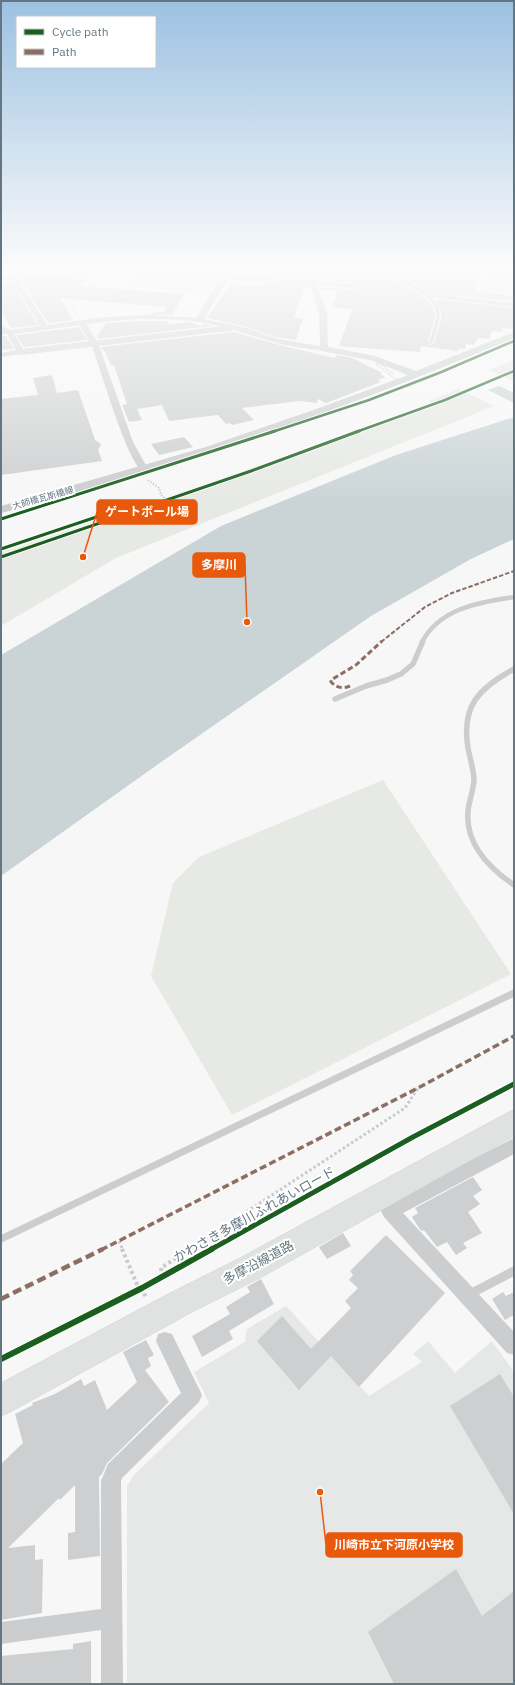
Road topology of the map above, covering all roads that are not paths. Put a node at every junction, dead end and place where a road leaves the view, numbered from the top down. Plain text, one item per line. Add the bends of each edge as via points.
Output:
1 (17, 347) edge
2 (78, 347) edge
3 (96, 347) edge
4 (311, 347) edge
5 (488, 347) edge
6 (324, 349) joint
7 (21, 352) junction
8 (1, 355) edge
9 (416, 379) junction
10 (144, 469) junction
11 (1, 510) edge
12 (514, 597) edge
13 (514, 669) edge
14 (336, 699) dead end
15 (514, 885) edge
16 (514, 993) edge
17 (514, 1122) edge
18 (514, 1146) edge
19 (1, 1239) edge
20 (514, 1271) edge
21 (468, 1295) junction
22 (166, 1341) dead end
23 (514, 1346) edge
24 (1, 1400) edge
25 (111, 1618) junction
26 (1, 1633) edge
27 (112, 1684) edge

1 - 7 street
2 - 7 street
3 - 10 street via 128,442
4 - 6 street
5 - 9 street, 大師橋瓦斯橋線
6 - 9 street via 372,358
7 - 8 street
9 - 10 street, 大師橋瓦斯橋線
10 - 11 street, 大師橋瓦斯橋線
12 - 14 lane via 481,602 457,610 438,622 424,637 414,663 407,670 396,678
13 - 15 lane via 489,684 473,702 467,717 474,781 467,820 469,835 490,867
16 - 19 lane
17 - 24 main road, 多摩沿線道路 via 250,1268
18 - 21 street via 390,1210
20 - 21 lane
21 - 23 street
22 - 25 street via 192,1395 115,1471 111,1481
25 - 26 street
25 - 27 street

